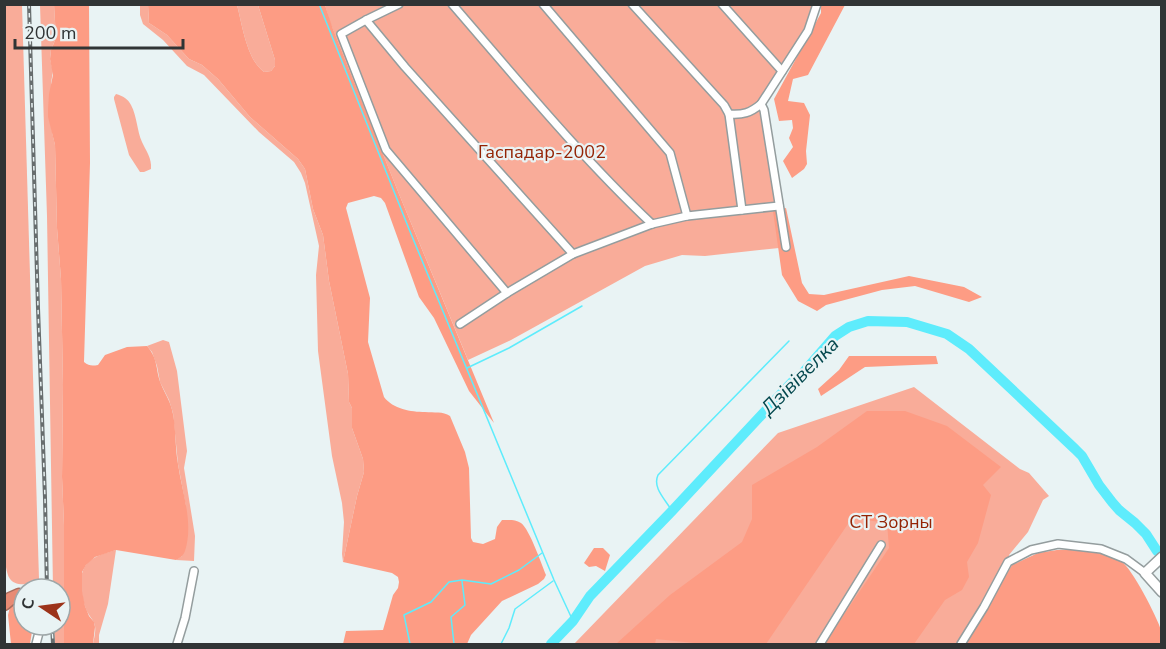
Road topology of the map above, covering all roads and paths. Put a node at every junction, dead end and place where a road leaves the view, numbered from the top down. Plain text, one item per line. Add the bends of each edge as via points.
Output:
1 (399, 4) edge
2 (452, 4) edge
3 (543, 4) edge
4 (632, 4) edge
5 (722, 4) edge
6 (817, 4) edge
7 (366, 20) junction
8 (782, 71) junction
9 (761, 104) junction
10 (729, 114) junction
11 (779, 206) junction
12 (742, 210) junction
13 (687, 216) junction
14 (652, 224) junction
15 (786, 247) dead end
16 (573, 254) junction
17 (507, 293) junction
18 (460, 324) dead end
19 (881, 545) dead end
20 (1161, 557) edge
21 (194, 571) dead end
22 (1145, 573) junction
23 (1161, 592) edge
24 (177, 645) edge
25 (820, 645) edge
26 (961, 645) edge

1 - 7 street
2 - 14 street via 551,118
3 - 13 street via 670,153
4 - 10 street
5 - 8 street
6 - 8 street via 808,32
7 - 16 street
7 - 17 street via 341,34 386,150
8 - 9 street
9 - 10 street via 743,115
9 - 11 street
10 - 12 street
11 - 12 street
11 - 15 street
12 - 13 street
13 - 14 street
14 - 16 street
16 - 17 street
17 - 18 street
19 - 25 street
20 - 22 street
21 - 24 street
22 - 23 street
22 - 26 street via 1126,559 1092,548 1058,544 1031,550 1008,562

